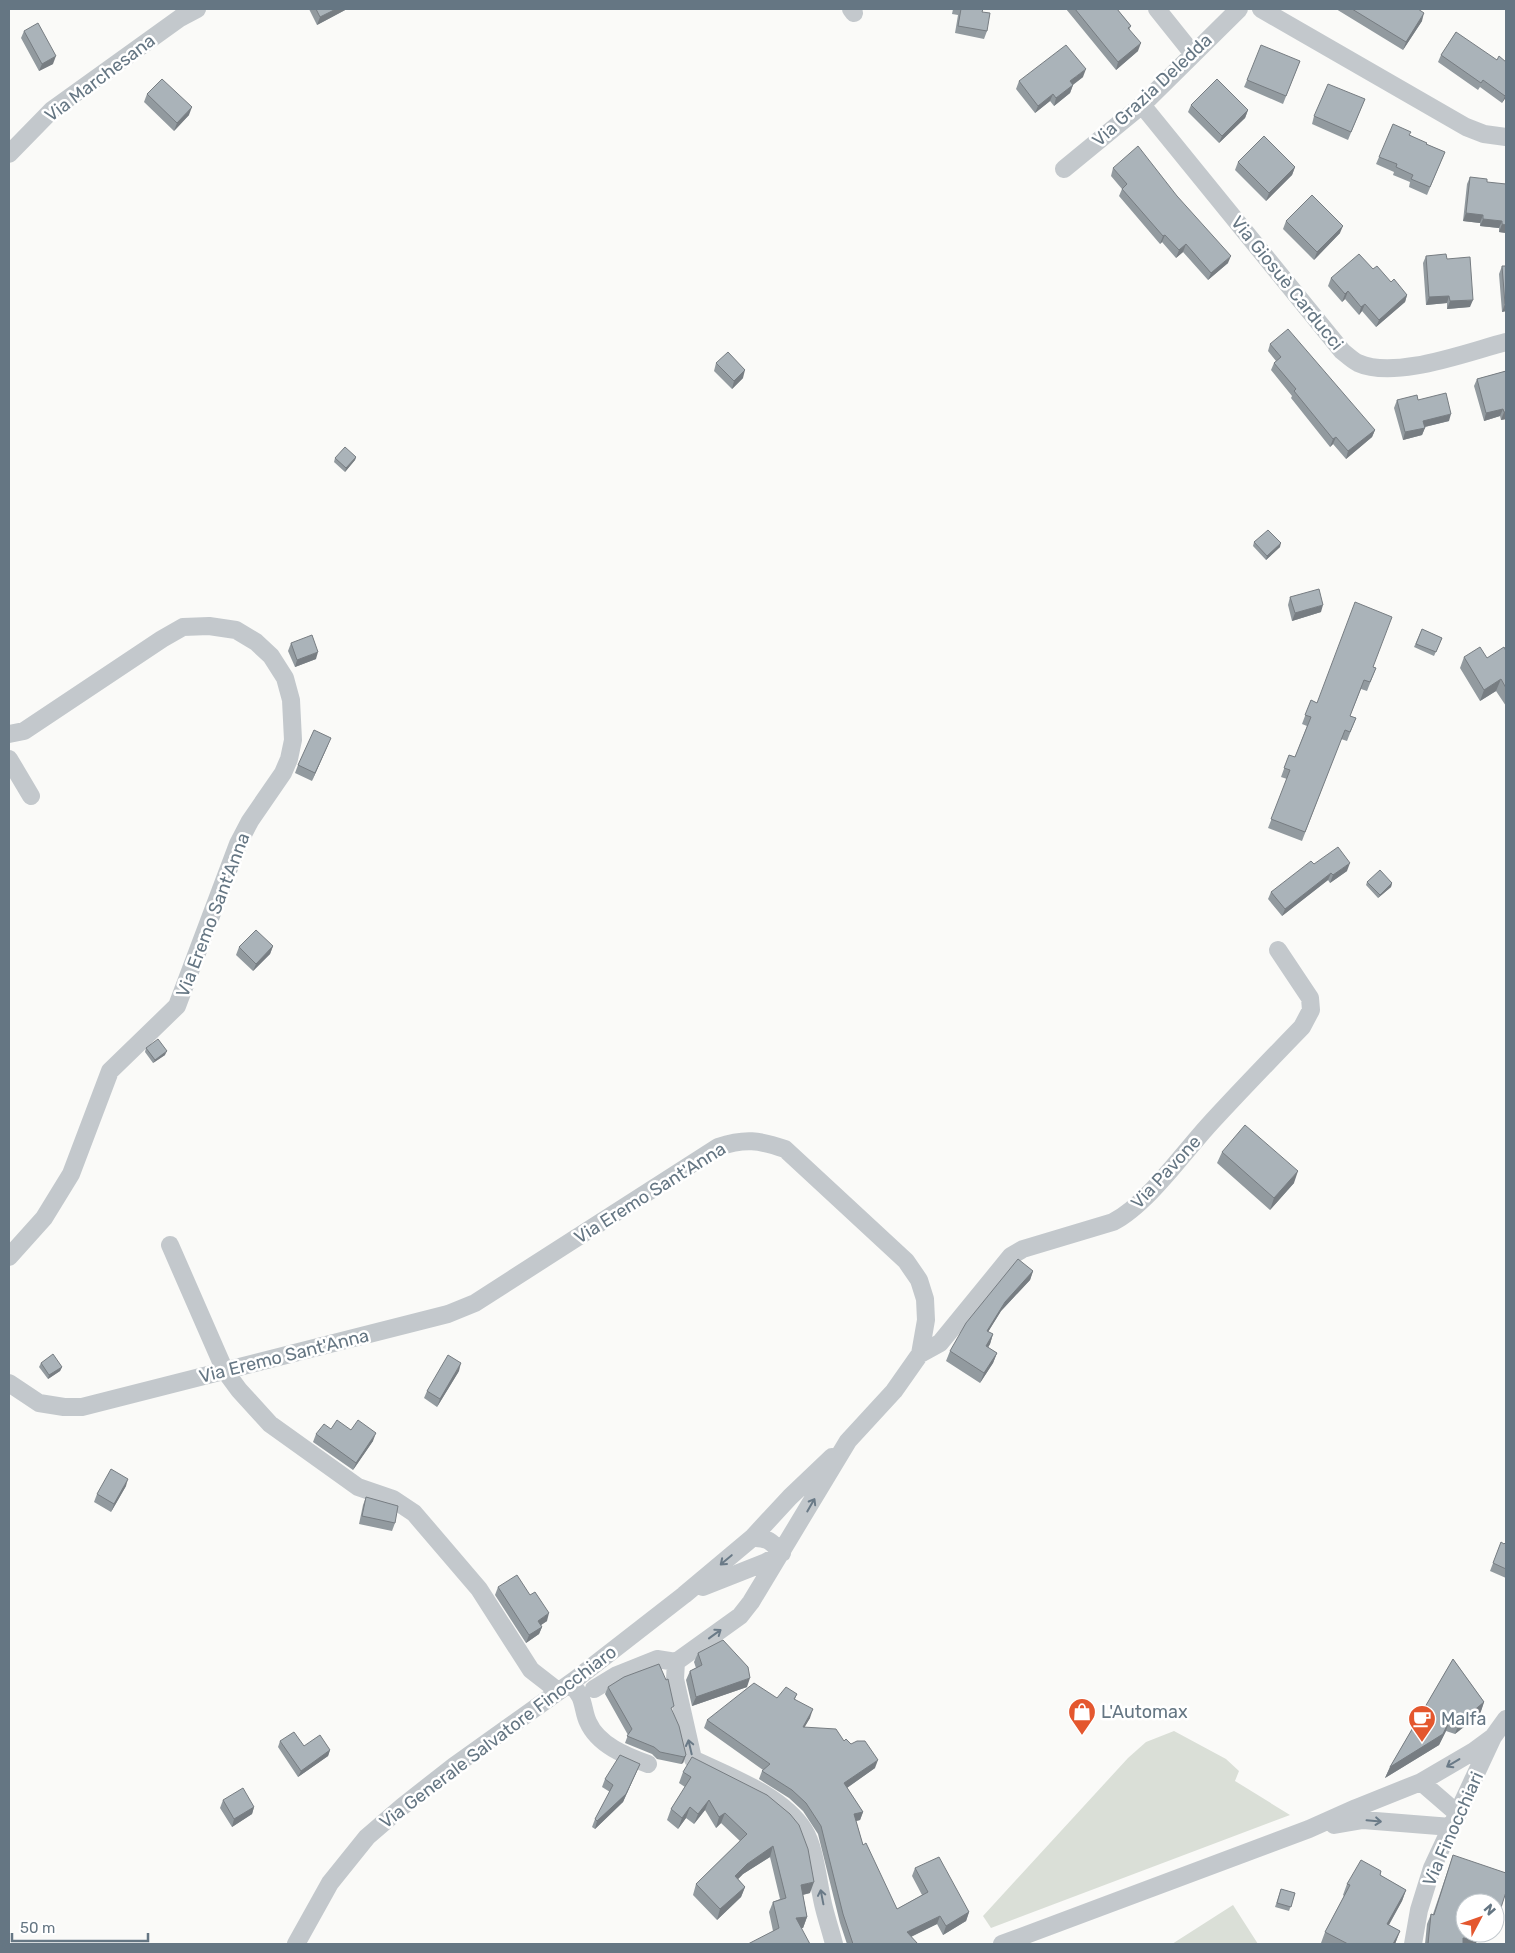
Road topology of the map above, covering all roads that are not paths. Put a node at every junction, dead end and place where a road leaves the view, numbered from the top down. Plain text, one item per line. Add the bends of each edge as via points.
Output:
1 (197, 9) edge
2 (1156, 9) edge
3 (1238, 9) edge
4 (1261, 9) edge
5 (1193, 54) junction
6 (1142, 105) junction
7 (1506, 137) edge
8 (9, 154) edge
9 (1064, 169) dead end
10 (1506, 342) edge
11 (9, 734) edge
12 (9, 759) edge
13 (31, 796) dead end
14 (1278, 950) dead end
15 (170, 1245) dead end
16 (9, 1257) edge
17 (920, 1354) junction
18 (225, 1371) junction
19 (9, 1383) edge
20 (848, 1441) junction
21 (752, 1538) junction
22 (782, 1554) junction
23 (684, 1595) junction
24 (676, 1662) junction
25 (564, 1687) junction
26 (594, 1689) dead end
27 (1506, 1719) edge
28 (1493, 1737) junction
29 (648, 1764) dead end
30 (1421, 1782) junction
31 (1454, 1821) junction
32 (1309, 1829) junction
33 (296, 1944) edge
34 (834, 1944) edge
35 (1002, 1944) edge
36 (1412, 1944) edge

1 - 8 street, Via Marchesana via 52,110
2 - 5 street
3 - 5 street, Via Grazia Deledda
4 - 7 street via 1466,128
5 - 6 street, Via Grazia Deledda
6 - 9 street, Via Grazia Deledda
6 - 10 street, Via Giosuè Carducci via 1342,351 1357,362 1373,367 1406,368
11 - 16 street, Via Eremo Sant'Anna via 24,731 183,627 236,630 256,642 285,678 291,700 293,740 289,759 238,844 177,1006 110,1071 71,1174 44,1218
12 - 13 street
14 - 17 street, Via Pavone via 1310,998 1311,1010 1302,1027 1124,1217 1023,1249 1011,1256 940,1344
15 - 18 street
17 - 18 street, Via Eremo Sant'Anna via 926,1320 925,1299 919,1280 906,1260 785,1149 767,1143 737,1140 718,1147 474,1303 423,1321
17 - 20 street, Via Eremo Sant'Anna via 894,1391
18 - 19 street, Via Eremo Sant'Anna via 82,1407 64,1408 39,1403
18 - 25 street via 270,1424 358,1487 393,1499 414,1513 479,1589 531,1670
20 - 21 street
22 -> 20 street, Via Eremo Sant'Anna
21 - 22 street via 769,1540
21 -> 23 street
22 - 23 street
24 -> 22 street, Via Eremo Sant'Anna via 740,1616
23 - 25 street, Via Generale Salvatore Finocchiaro
24 - 26 street via 657,1659 616,1675
34 -> 24 street via 804,1831 786,1810 748,1785 692,1759 675,1679
25 - 29 street via 580,1697 588,1723 606,1744
25 - 33 street, Via Generale Salvatore Finocchiaro via 454,1766 367,1837 330,1883
27 - 28 street, Via Finocchiari
28 -> 30 street
28 - 31 street, Via Finocchiari
30 - 31 street
30 - 32 street
32 -> 31 street via 1363,1820
31 - 36 street, Via Finocchiari via 1432,1868
32 - 35 street

